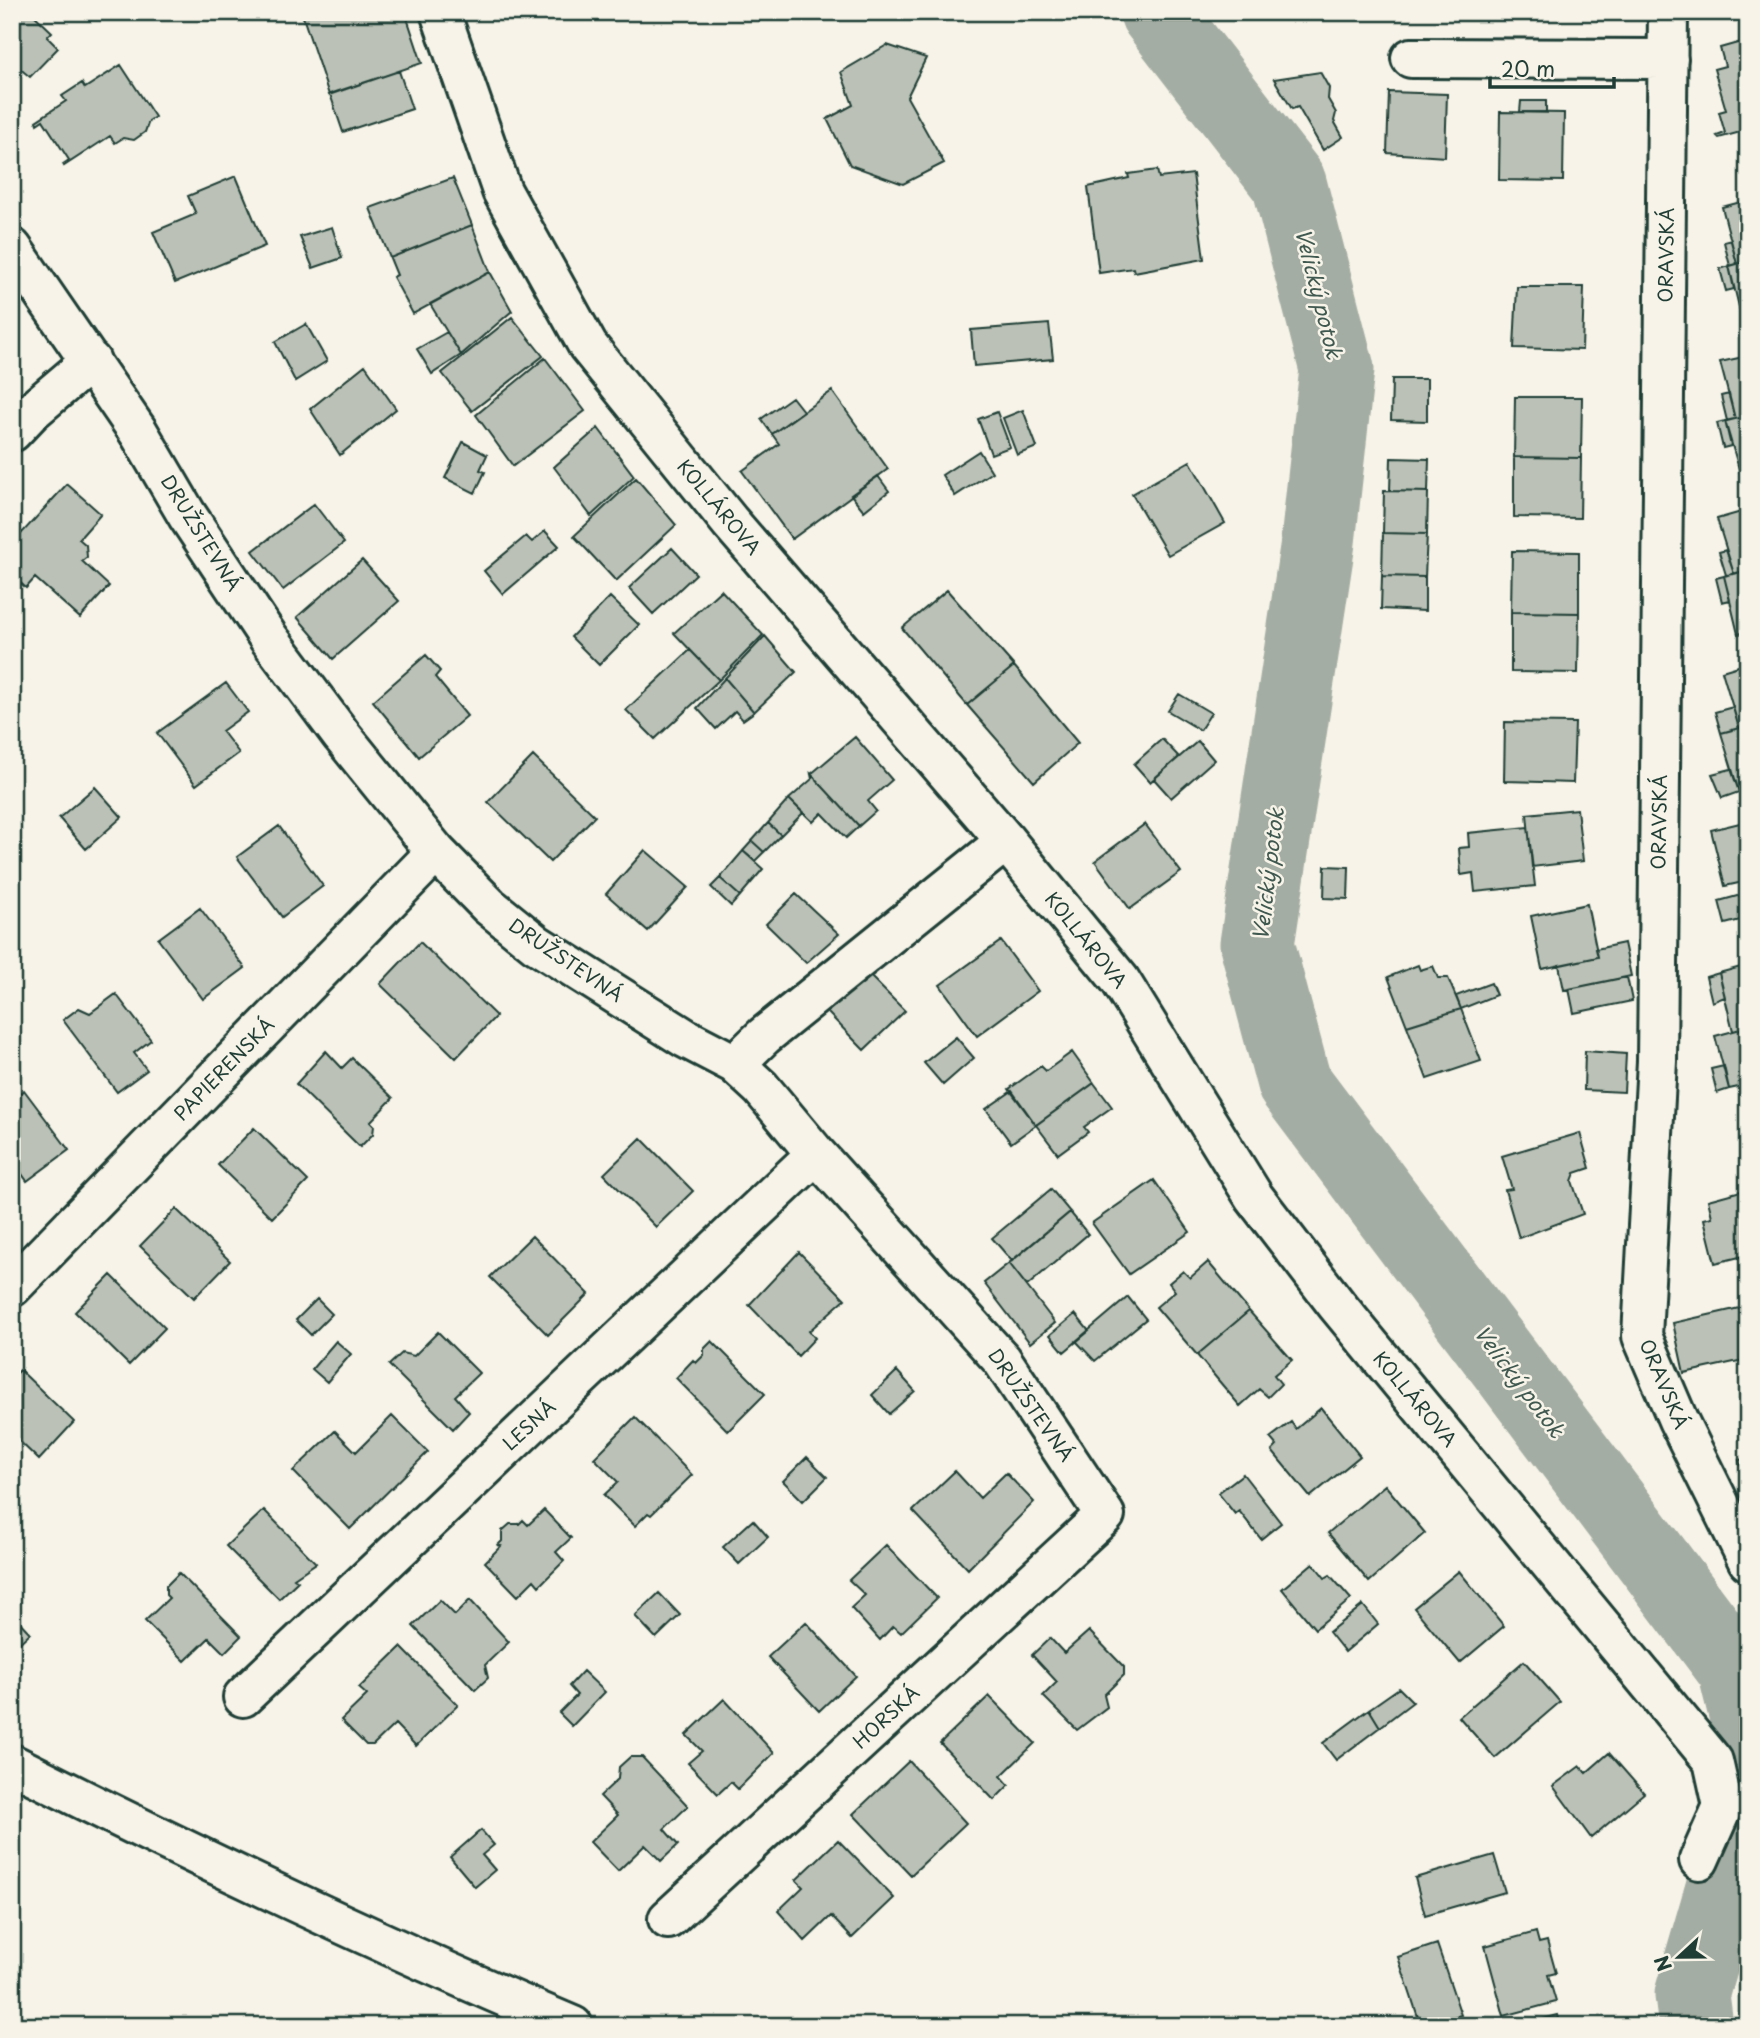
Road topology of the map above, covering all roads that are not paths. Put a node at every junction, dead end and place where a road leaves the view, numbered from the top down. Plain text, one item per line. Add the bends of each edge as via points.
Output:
1 (440, 12) edge
2 (1668, 12) edge
3 (1411, 58) dead end
4 (1668, 59) junction
5 (12, 248) edge
6 (91, 361) junction
7 (12, 432) edge
8 (1006, 841) junction
9 (436, 852) junction
10 (735, 1065) junction
11 (816, 1154) junction
12 (12, 1287) edge
13 (1105, 1515) joint
14 (1748, 1561) edge
15 (243, 1696) dead end
16 (12, 1764) edge
17 (1699, 1860) dead end
18 (668, 1919) dead end
19 (573, 2026) edge

1 - 8 street, KOLLÁROVA via 502,191 588,346 730,522
2 - 4 street, ORAVSKÁ
3 - 4 street
4 - 14 street, ORAVSKÁ via 1657,1061 1642,1336
5 - 6 street, DRUŽSTEVNÁ
6 - 7 street
6 - 9 street, DRUŽSTEVNÁ via 268,637
8 - 10 street via 764,1036
8 - 17 street, KOLLÁROVA via 1120,980 1254,1197 1320,1283 1713,1761 1723,1806
9 - 10 street, DRUŽSTEVNÁ via 489,906 537,944
9 - 12 street, PAPIERENSKÁ
10 - 11 street, DRUŽSTEVNÁ via 761,1088
11 - 13 street, DRUŽSTEVNÁ via 1002,1360
11 - 15 street, LESNÁ
13 - 18 street, HORSKÁ
16 - 19 street via 161,1838

